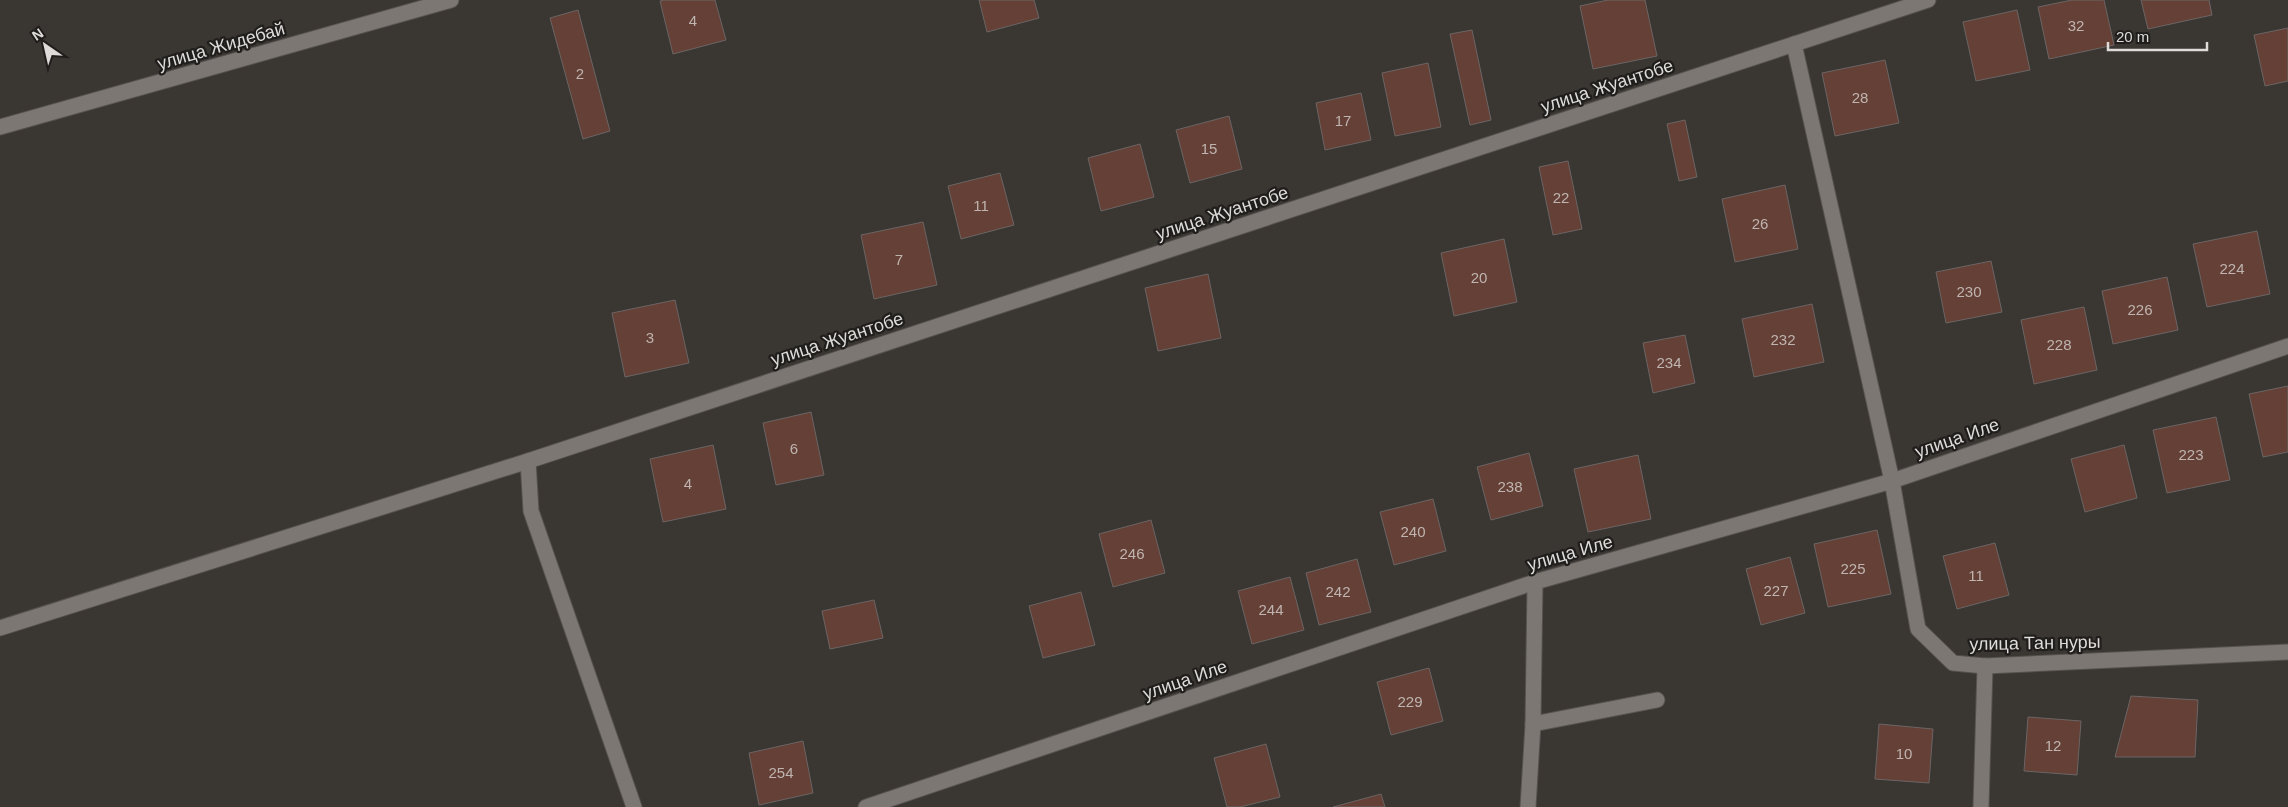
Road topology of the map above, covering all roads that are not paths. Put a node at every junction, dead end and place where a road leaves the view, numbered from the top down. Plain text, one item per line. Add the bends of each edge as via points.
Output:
1 (451, 0) edge
2 (1928, 0) edge
3 (1794, 44) junction
4 (0, 127) edge
5 (2288, 346) edge
6 (528, 461) junction
7 (1892, 480) junction
8 (1535, 582) junction
9 (0, 628) edge
10 (2288, 652) edge
11 (1985, 666) junction
12 (1657, 700) dead end
13 (1532, 724) junction
14 (634, 807) edge
15 (866, 807) edge
16 (1528, 807) edge
17 (1981, 807) edge

1 - 4 street, улица Жидебай
2 - 3 street, улица Жуантобе
3 - 6 street, улица Жуантобе
3 - 7 street, улица Тан нуры
5 - 7 street, улица Иле
6 - 9 street, улица Жуантобе
6 - 14 street via 531,511
7 - 8 street, улица Иле
7 - 11 street, улица Тан нуры via 1918,629 1953,663
8 - 13 street
8 - 15 street, улица Иле
10 - 11 street, улица Тан нуры
11 - 17 street
12 - 13 street
13 - 16 street

